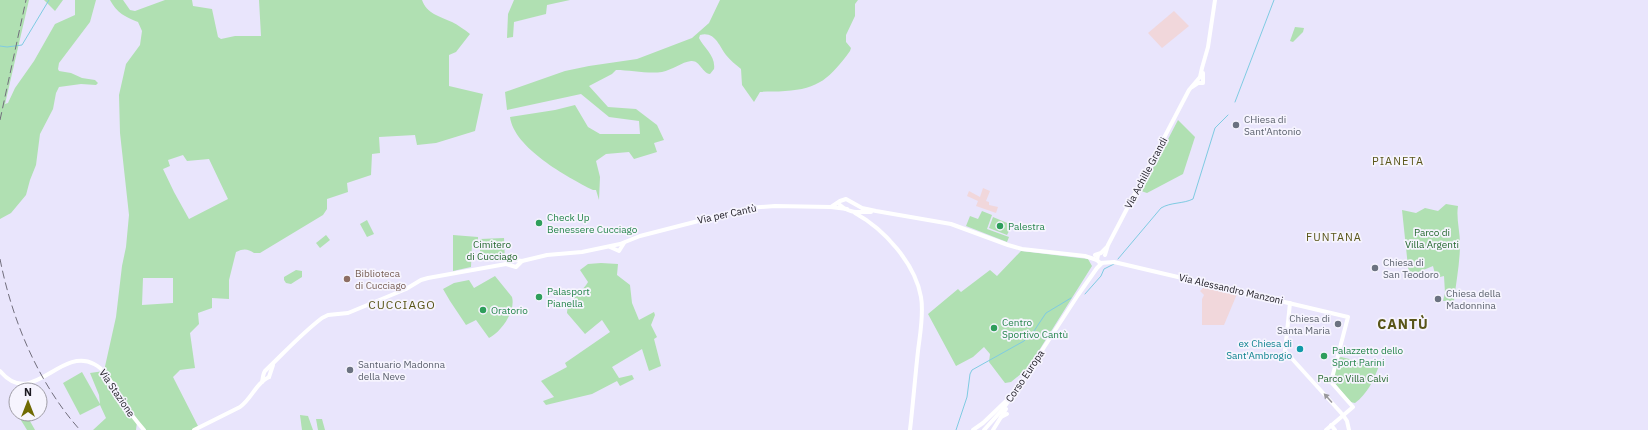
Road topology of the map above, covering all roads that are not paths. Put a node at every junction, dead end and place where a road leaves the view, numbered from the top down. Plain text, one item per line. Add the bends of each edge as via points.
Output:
1 (1215, 0) edge
2 (838, 203) junction
3 (831, 207) junction
4 (846, 209) junction
5 (862, 211) junction
6 (855, 213) junction
7 (866, 219) junction
8 (1085, 256) junction
9 (1103, 257) junction
10 (1097, 260) junction
11 (1089, 278) junction
12 (1290, 303) junction
13 (0, 371) edge
14 (269, 373) junction
15 (262, 382) junction
16 (1015, 392) junction
17 (1007, 414) dead end
18 (1001, 417) junction
19 (1331, 425) junction
20 (144, 430) edge
21 (194, 430) edge
22 (910, 430) edge
23 (973, 430) edge
24 (984, 430) edge
25 (993, 430) edge
26 (1326, 430) edge
27 (1335, 430) edge
28 (1349, 430) edge

1 - 9 main road, Via Achille Grandi via 1209,42 1199,80 1184,101
2 - 3 main road
2 - 4 main road
2 - 5 main road via 846,199
3 - 4 main road, Via per Cantù
3 - 14 main road, Via per Cantù via 749,208 626,241 619,251 615,247 607,246 421,280 406,289 352,311 322,318 291,344 273,364
4 - 6 main road
5 - 6 main road
5 - 7 main road
5 - 8 main road via 943,222 1022,249
6 - 7 main road
7 - 22 main road via 890,240 904,258 914,276 921,298
8 - 9 main road
8 - 10 main road, Via Alessandro Manzoni
9 - 10 main road, Via Alessandro Manzoni
9 - 11 main road, Corso Europa
9 - 12 main road, Via Alessandro Manzoni via 1114,262
10 - 11 main road, Corso Europa
11 - 16 main road, Corso Europa
12 - 19 main road, Via Alessandro Manzoni via 1348,317 1331,382 1353,407
28 -> 12 main road via 1343,415 1285,351
13 - 20 main road, Via Stazione via 8,379 19,384 28,384 73,362 85,360 94,363 104,372 127,409
14 - 15 main road
14 - 15 main road via 266,377 264,375
15 - 21 main road via 240,407
16 - 18 main road
16 - 23 main road
16 - 24 main road, Corso Europa
17 - 18 main road
18 - 25 main road
19 - 26 main road
19 - 27 main road

